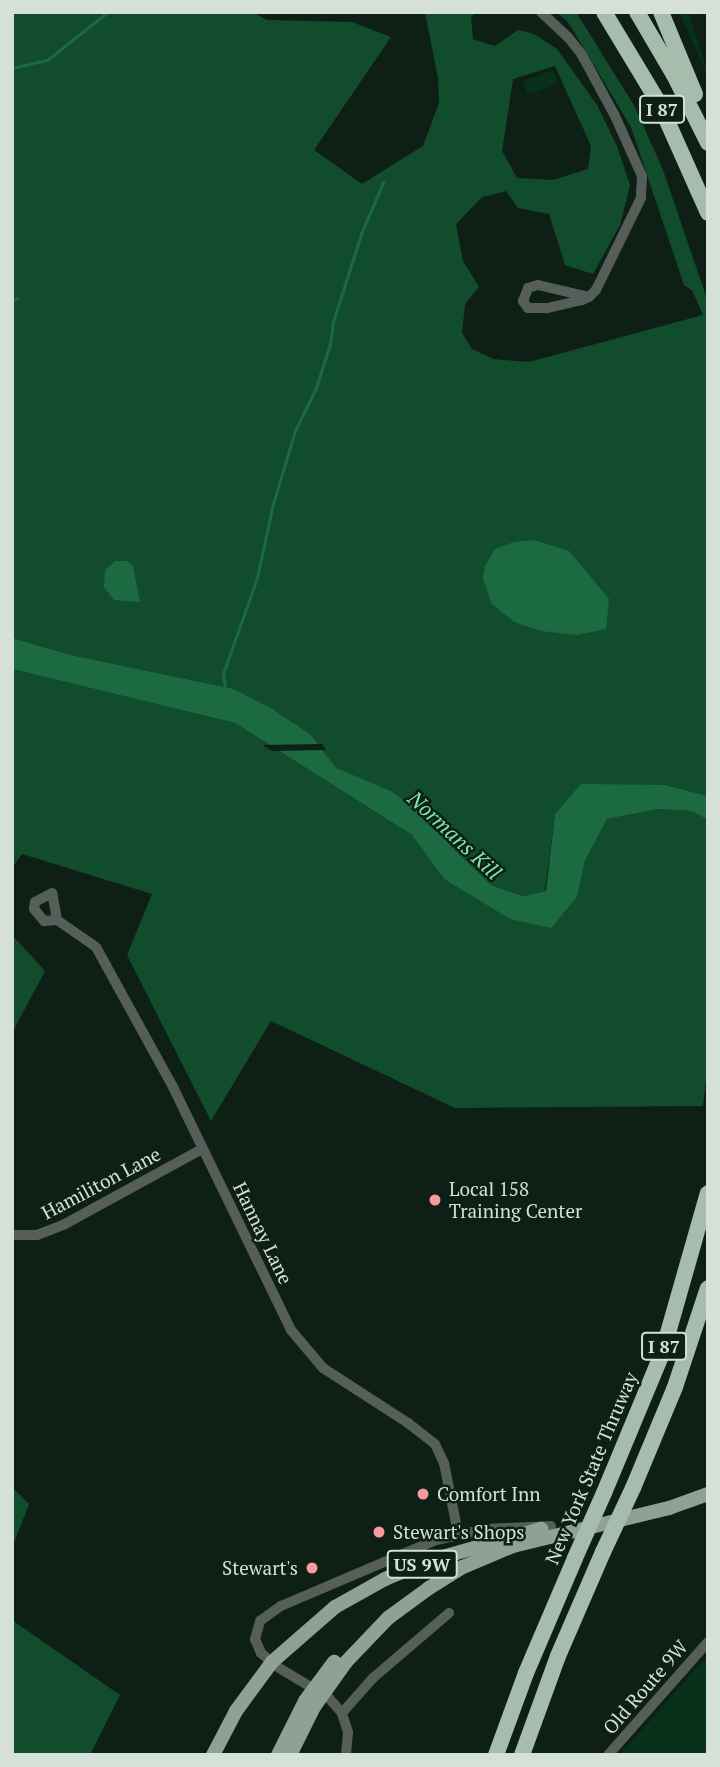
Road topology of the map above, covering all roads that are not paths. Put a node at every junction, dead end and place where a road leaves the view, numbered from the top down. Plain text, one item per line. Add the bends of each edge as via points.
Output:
1 (541, 12) edge
2 (604, 12) edge
3 (637, 12) edge
4 (661, 12) edge
5 (708, 125) edge
6 (708, 142) edge
7 (708, 213) edge
8 (589, 297) junction
9 (57, 920) dead end
10 (202, 1149) junction
11 (708, 1193) edge
12 (12, 1235) edge
13 (708, 1288) edge
14 (708, 1494) edge
15 (598, 1523) junction
16 (551, 1526) junction
17 (458, 1533) junction
18 (449, 1613) dead end
19 (708, 1642) edge
20 (272, 1662) junction
21 (318, 1692) junction
22 (342, 1713) junction
23 (213, 1755) edge
24 (278, 1755) edge
25 (290, 1755) edge
26 (346, 1755) edge
27 (496, 1755) edge
28 (522, 1755) edge
29 (608, 1755) edge

1 - 8 street via 582,55 642,176 638,204 600,284
2 - 7 highway, I 87 via 660,105
3 - 6 highway, I 87
4 - 5 highway
8 - 8 street via 538,285 528,288 523,301 528,308 539,309
9 - 10 street, Hannay Lane via 96,947
10 - 12 street, Hamiliton Lane via 65,1224 37,1235
10 - 17 street, Hannay Lane via 302,1346 323,1368 435,1444 444,1463
11 - 27 highway, New York State Thruway / I 87, bridge via 662,1354 526,1673
13 - 28 highway, I 87, bridge via 675,1387 558,1656
14 - 15 main road, US 9W via 669,1508
15 - 16 main road, US 9W
15 - 21 main road, US 9W via 513,1546 463,1567 378,1627
16 - 17 street
16 - 20 main road, US 9W via 466,1548 385,1579 324,1615
17 - 20 street via 403,1552 267,1614 258,1624 255,1639
18 - 22 street via 373,1678
19 - 29 street, Old Route 9W
20 - 21 street
20 - 23 main road, US 9W via 236,1711
21 - 22 street
21 - 24 main road
21 - 25 main road, US 9W
22 - 26 street via 348,1732

